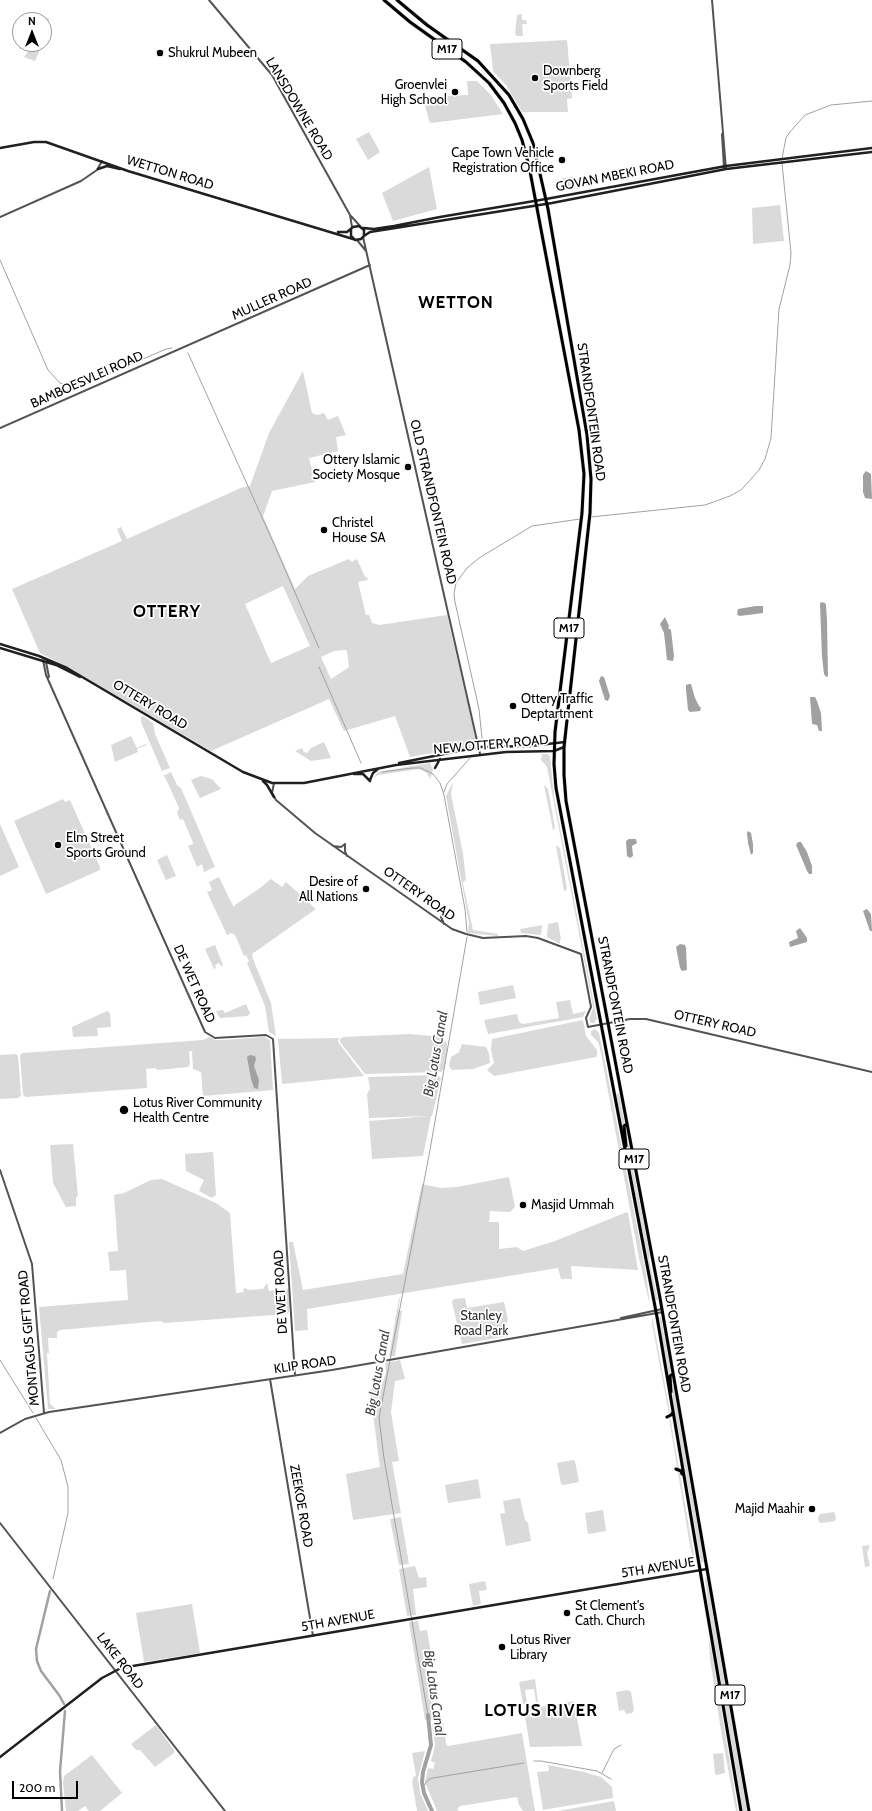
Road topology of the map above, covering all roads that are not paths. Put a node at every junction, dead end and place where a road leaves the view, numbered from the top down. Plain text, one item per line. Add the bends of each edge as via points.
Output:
1 (209, 0) edge
2 (384, 0) edge
3 (397, 0) edge
4 (712, 0) edge
5 (0, 148) edge
6 (872, 148) edge
7 (872, 152) edge
8 (102, 161) junction
9 (784, 161) junction
10 (725, 168) junction
11 (98, 169) junction
12 (122, 169) junction
13 (546, 199) junction
14 (536, 201) junction
15 (546, 204) junction
16 (536, 205) junction
17 (350, 215) junction
18 (0, 217) edge
19 (362, 227) junction
20 (352, 229) junction
21 (334, 232) junction
22 (364, 236) junction
23 (353, 239) junction
24 (357, 240) junction
25 (367, 254) junction
26 (370, 265) junction
27 (181, 349) joint
28 (0, 428) edge
29 (0, 644) edge
30 (0, 648) edge
31 (44, 657) junction
32 (47, 660) junction
33 (42, 661) junction
34 (49, 680) junction
35 (565, 742) junction
36 (555, 744) junction
37 (479, 747) junction
38 (564, 747) junction
39 (554, 751) junction
40 (480, 754) junction
41 (441, 758) junction
42 (396, 764) junction
43 (381, 768) junction
44 (435, 768) dead end
45 (346, 774) junction
46 (260, 779) junction
47 (274, 783) junction
48 (274, 797) junction
49 (330, 845) junction
50 (348, 857) junction
51 (445, 906) dead end
52 (445, 925) junction
53 (608, 1023) junction
54 (601, 1024) junction
55 (872, 1072) edge
56 (627, 1124) junction
57 (626, 1156) junction
58 (0, 1170) edge
59 (663, 1311) junction
60 (656, 1312) junction
61 (673, 1374) junction
62 (296, 1375) junction
63 (270, 1379) junction
64 (673, 1409) junction
65 (44, 1413) junction
66 (667, 1417) dead end
67 (0, 1433) edge
68 (676, 1468) dead end
69 (685, 1479) junction
70 (0, 1523) edge
71 (707, 1570) junction
72 (701, 1571) junction
73 (313, 1636) junction
74 (115, 1670) junction
75 (0, 1757) edge
76 (225, 1811) edge
77 (741, 1811) edge
78 (749, 1811) edge

1 - 17 street, LANSDOWNE ROAD via 272,75
2 - 14 main road, M17 via 469,65 496,91 522,140
3 - 13 main road, M17 via 427,25 474,57 504,88 533,143
4 - 10 street
5 - 8 main road, WETTON ROAD via 42,141
6 - 9 main road, GOVAN MBEKI ROAD
7 - 9 main road, GOVAN MBEKI ROAD
8 - 11 street
8 - 12 main road, WETTON ROAD
9 - 10 main road, GOVAN MBEKI ROAD
9 - 10 main road, GOVAN MBEKI ROAD via 779,159
10 - 13 main road, GOVAN MBEKI ROAD
10 - 15 main road, GOVAN MBEKI ROAD
11 - 12 main road via 107,166
11 - 18 street via 82,181
12 - 21 main road, WETTON ROAD
13 - 14 main road, GOVAN MBEKI ROAD
13 - 15 main road, STRANDFONTEIN ROAD / M17
14 - 16 main road, STRANDFONTEIN ROAD / M17
14 - 19 main road, GOVAN MBEKI ROAD via 389,227
15 - 16 main road, GOVAN MBEKI ROAD
15 - 35 main road, STRANDFONTEIN ROAD / M17 via 589,452 591,489
16 - 22 main road, GOVAN MBEKI ROAD via 370,232
16 - 36 main road, STRANDFONTEIN ROAD / M17 via 580,438 584,474 582,513
17 - 19 street, LANSDOWNE ROAD
17 - 20 street, LANSDOWNE ROAD
19 - 20 main road via 355,226
19 - 22 main road
20 - 21 main road, WETTON ROAD
20 - 23 main road via 350,234
21 - 23 main road, WETTON ROAD
22 - 24 main road
22 - 25 street, OLD STRANDFONTEIN ROAD
23 - 24 main road
24 - 25 street, OLD STRANDFONTEIN ROAD
25 - 26 street, OLD STRANDFONTEIN ROAD
26 - 27 street, MULLER ROAD
26 - 37 street, OLD STRANDFONTEIN ROAD
27 - 28 street, BAMBOESVLEI ROAD
29 - 31 main road, OTTERY ROAD
30 - 33 main road, OTTERY ROAD
31 - 32 main road, OTTERY ROAD
31 - 33 street
32 - 33 main road, OTTERY ROAD
32 - 34 street, DE WET ROAD
32 - 46 main road, OTTERY ROAD via 86,679 243,772
33 - 34 street, DE WET ROAD
34 - 62 street, DE WET ROAD via 205,1032 215,1038 266,1035 273,1039
35 - 36 main road, NEW OTTERY ROAD
35 - 38 main road, STRANDFONTEIN ROAD / M17
36 - 37 main road, NEW OTTERY ROAD
36 - 39 main road, STRANDFONTEIN ROAD / M17
37 - 40 street, OLD STRANDFONTEIN ROAD
37 - 42 main road, NEW OTTERY ROAD
38 - 39 main road, NEW OTTERY ROAD
38 - 53 main road, STRANDFONTEIN ROAD / M17 via 568,813
39 - 40 main road, NEW OTTERY ROAD
39 - 54 main road, STRANDFONTEIN ROAD / M17 via 558,798
40 - 41 main road, NEW OTTERY ROAD
41 - 42 main road, NEW OTTERY ROAD
41 - 44 main road
42 - 43 main road, NEW OTTERY ROAD
43 - 45 main road, NEW OTTERY ROAD
43 - 45 main road via 373,773 370,781 363,774
45 - 47 main road, NEW OTTERY ROAD via 304,783
46 - 47 main road, OTTERY ROAD
46 - 48 main road
47 - 48 street
48 - 49 street, OTTERY ROAD
49 - 50 street, OTTERY ROAD
49 - 50 street via 341,847 345,844
50 - 52 street, OTTERY ROAD
51 - 52 street via 441,917
52 - 54 street, OTTERY ROAD via 469,935 493,939 534,937 581,954 591,1007 586,1018 588,1027
53 - 54 street, OTTERY ROAD
53 - 55 street, OTTERY ROAD via 635,1019 656,1020
53 - 56 main road, STRANDFONTEIN ROAD / M17
54 - 57 main road, STRANDFONTEIN ROAD / M17
56 - 57 main road via 623,1128
56 - 59 main road, STRANDFONTEIN ROAD / M17
57 - 60 main road, STRANDFONTEIN ROAD / M17
58 - 65 street, MONTAGUS GIFT ROAD via 32,1264
59 - 60 street, KLIP ROAD
59 - 61 main road, STRANDFONTEIN ROAD / M17
60 - 62 street, KLIP ROAD
60 - 64 main road, STRANDFONTEIN ROAD / M17
61 - 64 main road via 670,1376
61 - 71 main road, STRANDFONTEIN ROAD / M17
62 - 63 street, KLIP ROAD
63 - 65 street, KLIP ROAD
63 - 73 street, ZEEKOE ROAD
64 - 66 main road
64 - 69 main road, STRANDFONTEIN ROAD / M17
65 - 67 street, KLIP ROAD via 32,1416
68 - 69 main road
69 - 72 main road, STRANDFONTEIN ROAD / M17
70 - 74 street, LAKE ROAD
71 - 72 main road, 5TH AVENUE
71 - 78 main road, STRANDFONTEIN ROAD / M17
72 - 73 main road, 5TH AVENUE
72 - 77 main road, STRANDFONTEIN ROAD / M17
73 - 74 main road, 5TH AVENUE
74 - 75 main road, 5TH AVENUE
74 - 76 street, LAKE ROAD

